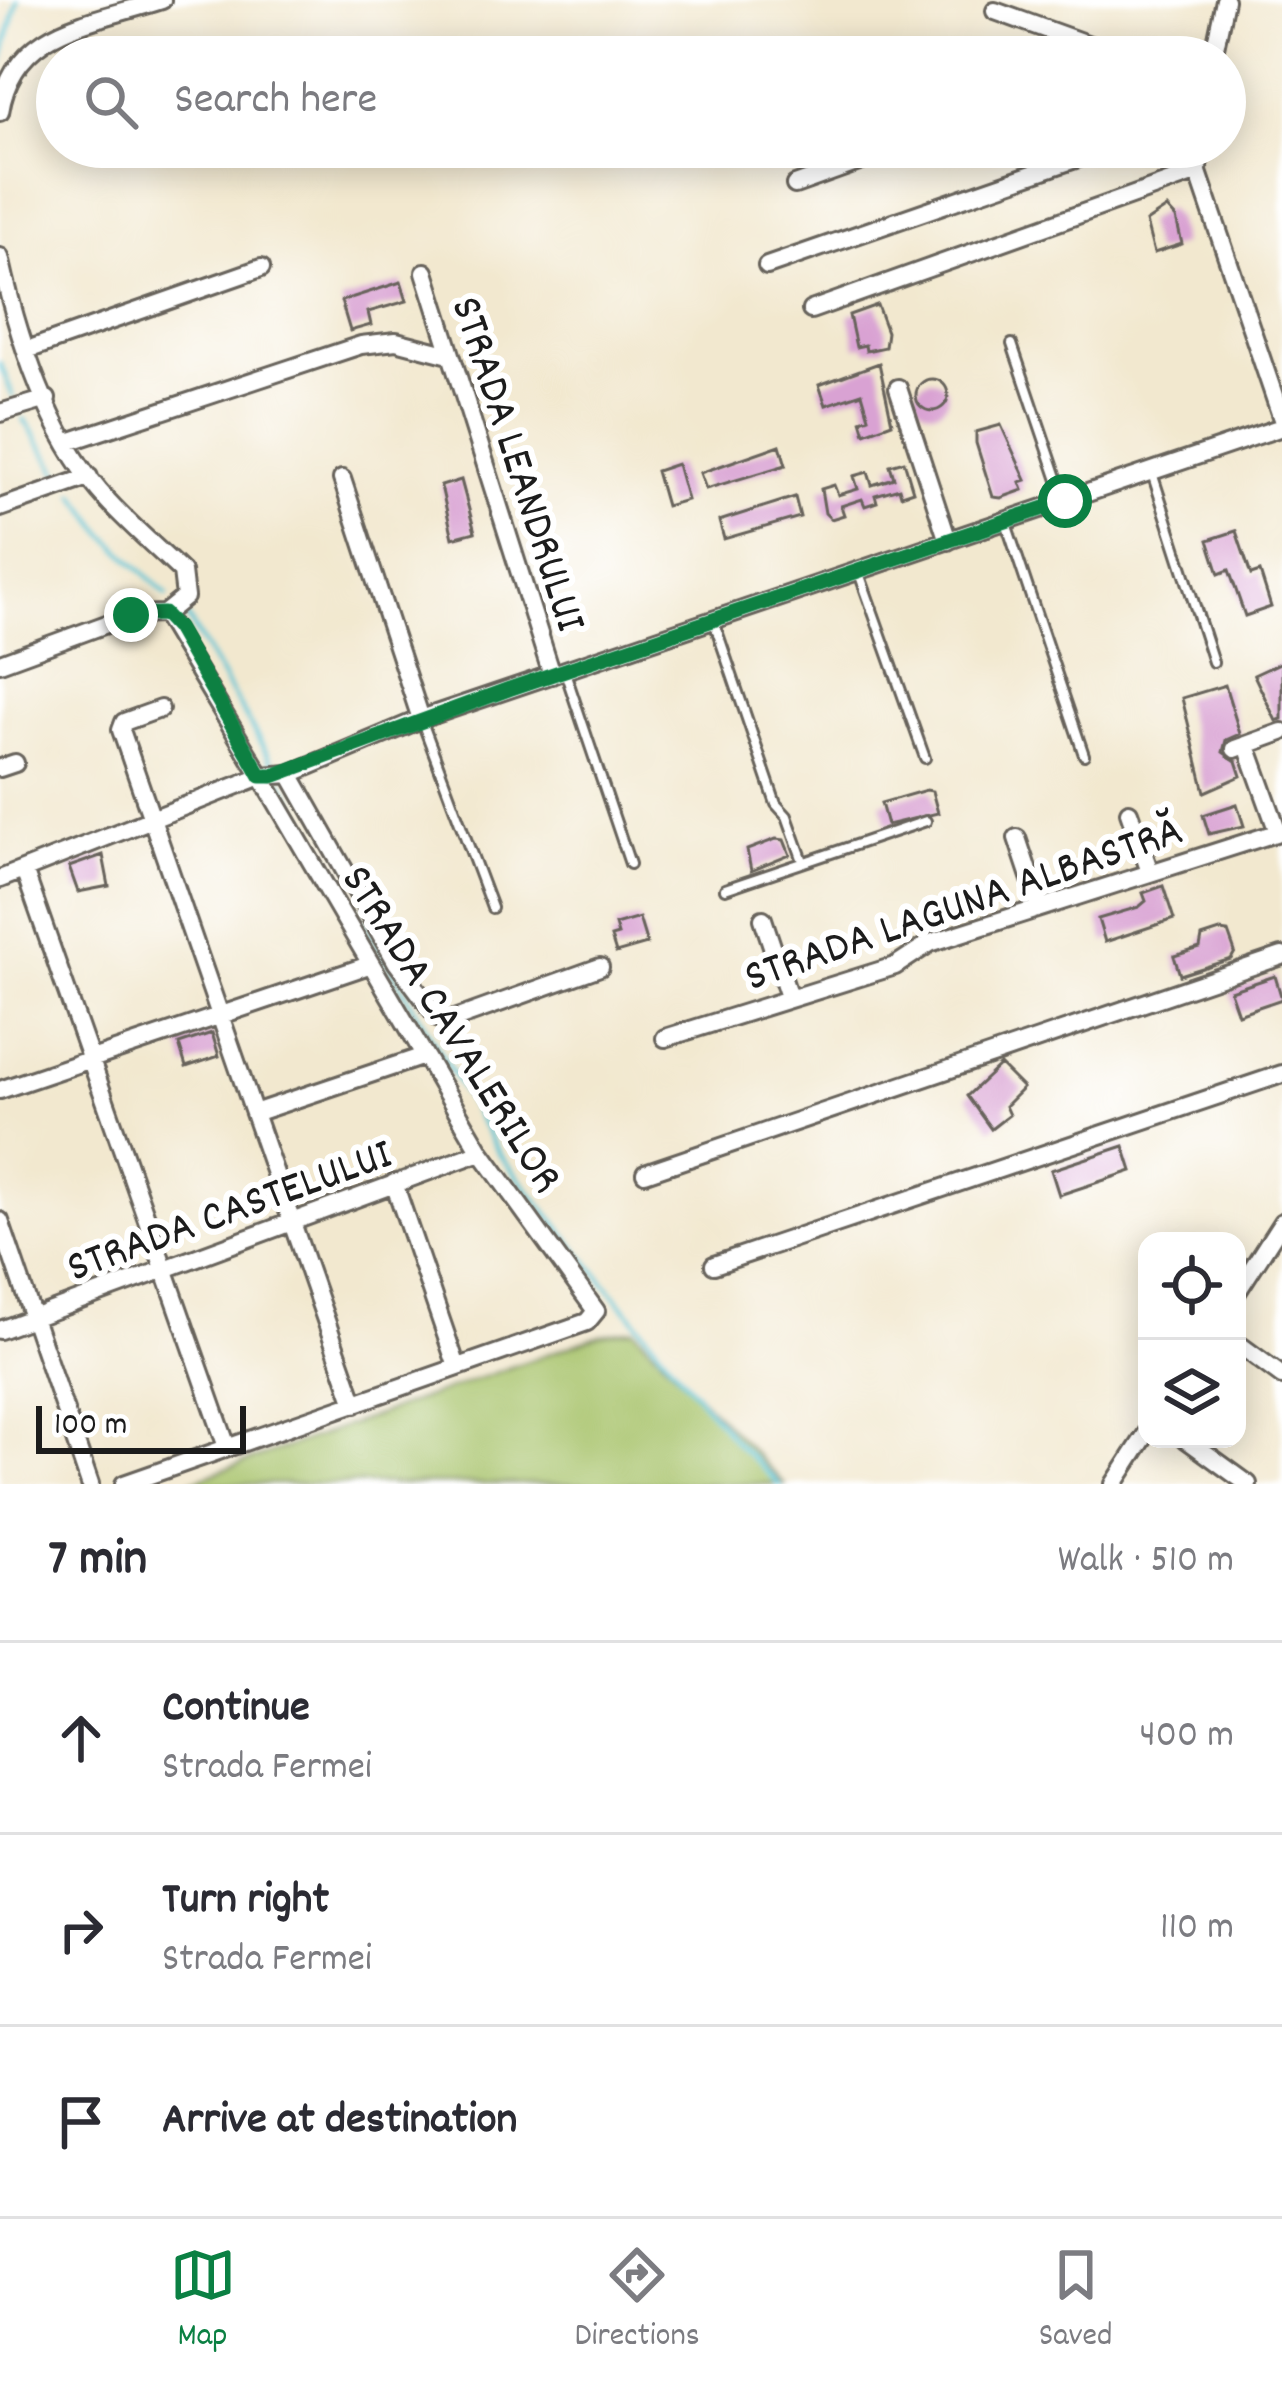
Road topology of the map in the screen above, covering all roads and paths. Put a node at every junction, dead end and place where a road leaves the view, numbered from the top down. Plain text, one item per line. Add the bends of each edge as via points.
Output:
1 (162, 0) edge
2 (1225, 0) edge
3 (994, 11) dead end
4 (54, 36) edge
5 (1064, 36) edge
6 (1217, 36) edge
7 (36, 42) edge
8 (0, 112) edge
9 (841, 168) edge
10 (1049, 168) edge
11 (1187, 168) edge
12 (1198, 168) edge
13 (1198, 172) junction
14 (795, 184) dead end
15 (0, 257) edge
16 (767, 266) dead end
17 (261, 268) dead end
18 (424, 272) dead end
19 (812, 310) dead end
20 (1012, 344) dead end
21 (27, 350) junction
22 (450, 356) junction
23 (898, 388) dead end
24 (47, 399) junction
25 (0, 413) edge
26 (1282, 423) edge
27 (68, 442) junction
28 (1152, 473) junction
29 (89, 477) junction
30 (342, 478) dead end
31 (1065, 501) junction
32 (0, 508) edge
33 (1006, 522) junction
34 (948, 542) junction
35 (858, 572) junction
36 (164, 614) junction
37 (714, 620) junction
38 (1213, 662) dead end
39 (0, 663) edge
40 (558, 673) junction
41 (160, 710) dead end
42 (421, 719) junction
43 (1282, 732) edge
44 (1084, 754) dead end
45 (925, 758) dead end
46 (275, 775) junction
47 (1129, 812) dead end
48 (152, 819) junction
49 (926, 821) dead end
50 (1280, 831) edge
51 (1017, 838) dead end
52 (803, 861) junction
53 (630, 864) dead end
54 (23, 870) junction
55 (1150, 872) junction
56 (0, 879) edge
57 (725, 889) dead end
58 (1040, 907) junction
59 (492, 908) dead end
60 (763, 919) dead end
61 (1282, 956) edge
62 (369, 965) junction
63 (600, 967) dead end
64 (789, 998) junction
65 (220, 1016) junction
66 (665, 1038) dead end
67 (424, 1056) junction
68 (91, 1059) junction
69 (1282, 1073) edge
70 (0, 1090) edge
71 (254, 1113) junction
72 (481, 1152) junction
73 (645, 1173) dead end
74 (394, 1183) junction
75 (0, 1221) edge
76 (291, 1221) junction
77 (1282, 1222) edge
78 (714, 1265) dead end
79 (164, 1269) junction
80 (1246, 1278) edge
81 (33, 1318) junction
82 (0, 1330) edge
83 (1246, 1350) edge
84 (457, 1367) junction
85 (1282, 1376) edge
86 (355, 1404) junction
87 (227, 1447) junction
88 (1138, 1447) edge
89 (1198, 1448) edge
90 (90, 1484) edge
91 (124, 1484) edge
92 (1114, 1484) edge
93 (1247, 1484) edge

1 - 4 street
2 - 6 street
3 - 5 street
7 - 8 street via 9,76
9 - 14 street
10 - 16 street
11 - 13 street
12 - 13 street
13 - 19 street
13 - 26 street
15 - 21 street
17 - 21 street
18 - 22 street, STRADA LEANDRULUI
20 - 31 lane
21 - 24 street
22 - 27 street via 396,341 361,345
22 - 40 street, STRADA LEANDRULUI
23 - 34 street
24 - 25 street
24 - 27 street
26 - 28 street
27 - 29 street
28 - 31 street
28 - 38 lane
29 - 32 street
29 - 36 street via 182,572 185,597
30 - 42 street
31 - 33 street
33 - 34 street
33 - 44 lane
34 - 35 street
35 - 37 street
35 - 45 lane
36 - 39 street via 131,615
36 - 46 street
37 - 40 street
37 - 52 lane
40 - 42 street
40 - 53 lane
41 - 48 street via 121,730
42 - 46 street
42 - 59 lane
43 - 50 street via 1243,751
46 - 48 street
46 - 62 street, STRADA CAVALERILOR
46 - 63 street via 439,1019
47 - 55 street
48 - 54 street
48 - 65 street
49 - 52 lane
50 - 55 street, STRADA LAGUNA ALBASTRĂ
51 - 58 street
52 - 57 lane
54 - 56 street
54 - 68 street
55 - 58 street, STRADA LAGUNA ALBASTRĂ
58 - 64 street, STRADA LAGUNA ALBASTRĂ via 929,943 895,966
60 - 64 street
61 - 73 street
62 - 65 street
62 - 67 street, STRADA CAVALERILOR
64 - 66 street, STRADA LAGUNA ALBASTRĂ
65 - 68 street
65 - 71 street
67 - 71 street
67 - 72 street, STRADA CAVALERILOR
68 - 70 street
68 - 79 street
69 - 78 street
71 - 76 street
72 - 74 street, STRADA CASTELULUI
72 - 84 street, STRADA CAVALERILOR via 596,1311 587,1322
74 - 76 street, STRADA CASTELULUI
74 - 84 street
75 - 81 street
76 - 79 street, STRADA CASTELULUI
76 - 86 street
77 - 80 street
79 - 81 street, STRADA CASTELULUI
79 - 87 street
81 - 82 street, STRADA CASTELULUI
81 - 90 street
83 - 85 street
84 - 86 street
86 - 87 street
87 - 91 street
88 - 92 street
89 - 93 street

